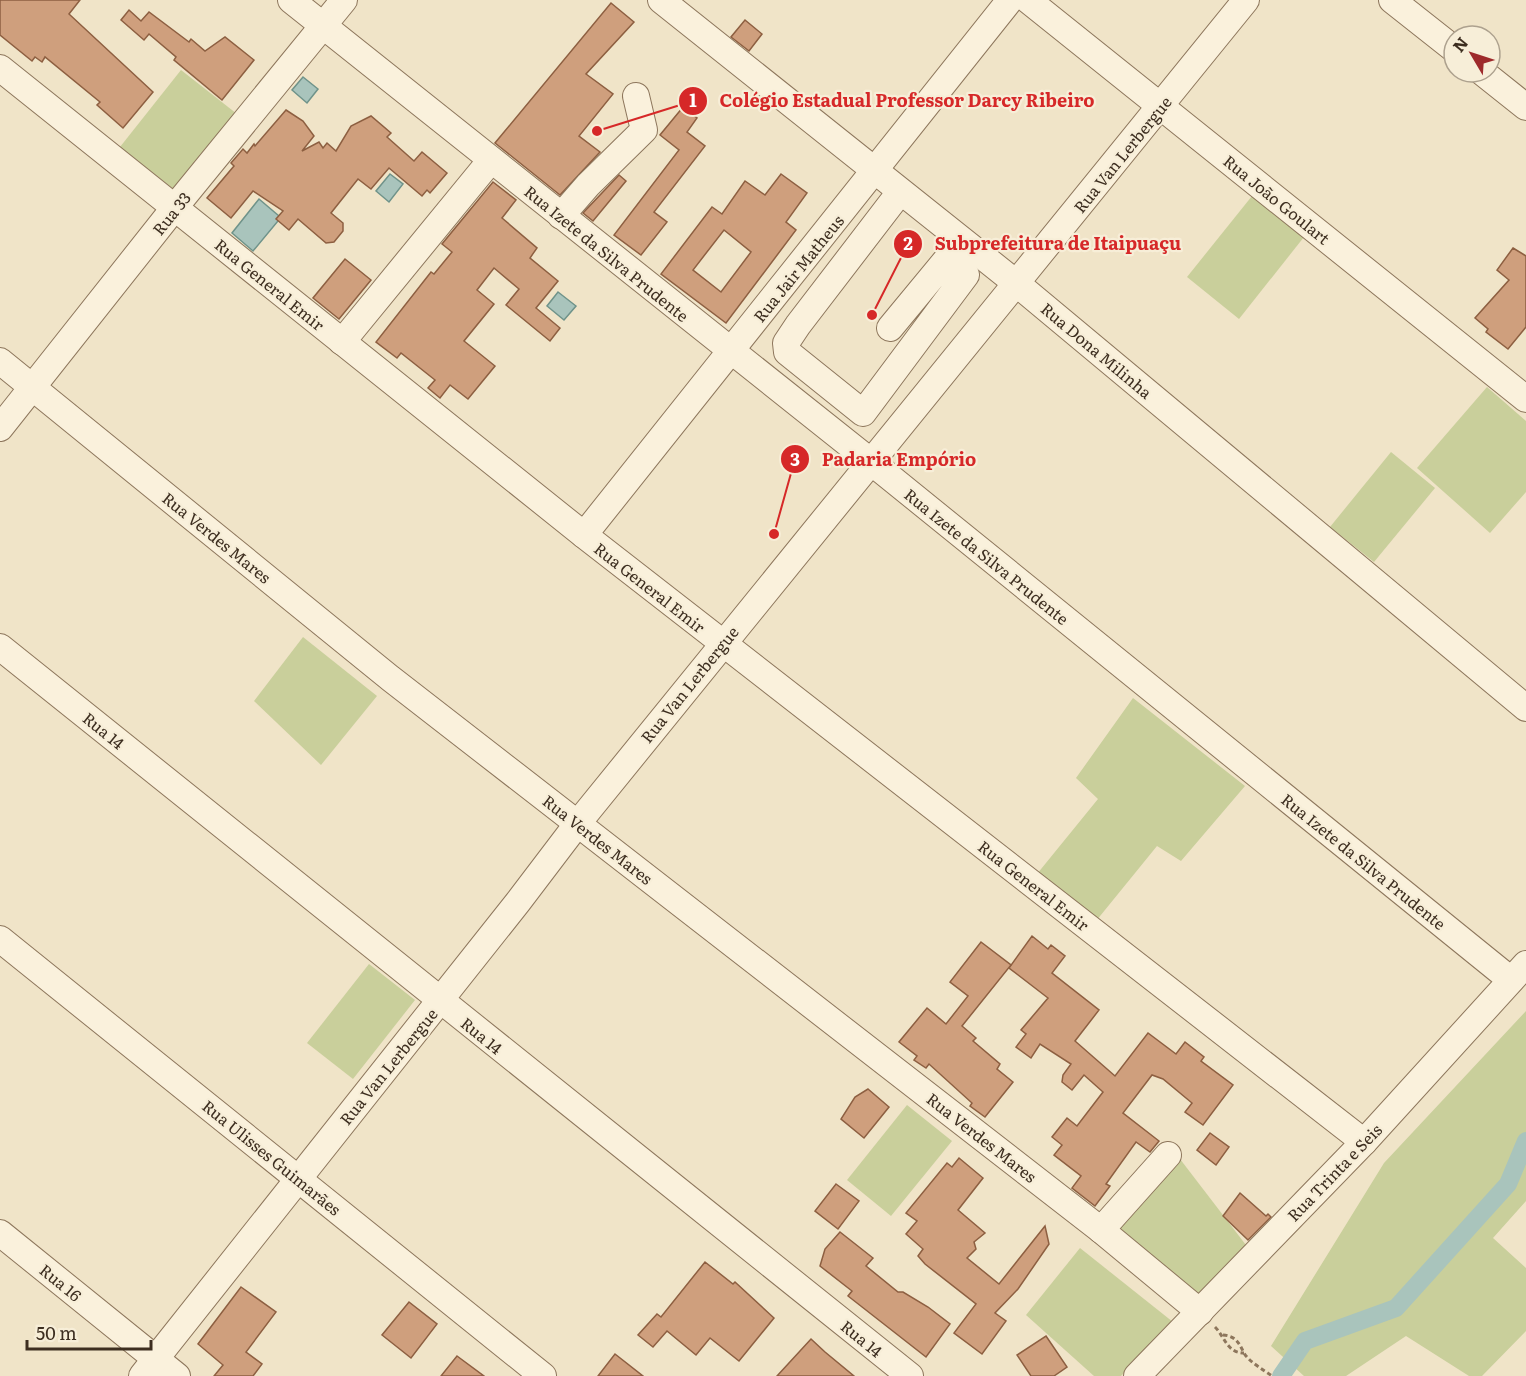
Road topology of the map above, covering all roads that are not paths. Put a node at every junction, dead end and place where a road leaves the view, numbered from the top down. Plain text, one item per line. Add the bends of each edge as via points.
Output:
1 (291, 0) edge
2 (344, 0) edge
3 (661, 0) edge
4 (1010, 0) edge
5 (1028, 0) edge
6 (1246, 0) edge
7 (1392, 0) edge
8 (323, 26) junction
9 (1442, 40) edge
10 (0, 68) edge
11 (1497, 84) edge
12 (636, 96) dead end
13 (1161, 106) junction
14 (1526, 107) edge
15 (491, 160) junction
16 (875, 171) junction
17 (900, 192) junction
18 (175, 207) junction
19 (561, 216) junction
20 (1016, 283) junction
21 (890, 328) dead end
22 (342, 342) junction
23 (731, 351) junction
24 (0, 361) edge
25 (33, 387) junction
26 (1526, 399) edge
27 (0, 428) edge
28 (870, 461) junction
29 (584, 535) junction
30 (722, 643) junction
31 (0, 647) edge
32 (1526, 708) edge
33 (578, 823) junction
34 (0, 939) edge
35 (1519, 972) edge
36 (440, 1001) junction
37 (1364, 1142) junction
38 (1168, 1155) dead end
39 (298, 1179) junction
40 (1101, 1230) junction
41 (0, 1233) edge
42 (1200, 1312) junction
43 (149, 1368) edge
44 (177, 1376) edge
45 (543, 1376) edge
46 (910, 1376) edge
47 (1137, 1376) edge

1 - 8 street, Rua Izete da Silva Prudente
2 - 8 street, Rua 33
3 - 16 street, Rua Dona Milinha
4 - 16 street, Rua Jair Matheus
5 - 13 street, Rua João Goulart
6 - 13 street, Rua Van Lerbergue
7 - 9 street
8 - 15 street, Rua Izete da Silva Prudente
8 - 18 street, Rua 33
10 - 18 street, Rua General Emir
11 - 14 street
12 - 19 street via 644,130
13 - 20 street, Rua Van Lerbergue
13 - 26 street, Rua João Goulart
15 - 19 street, Rua Izete da Silva Prudente
15 - 22 street
16 - 17 street, Rua Dona Milinha
16 - 23 street, Rua Jair Matheus
17 - 20 street, Rua Dona Milinha
17 - 21 street via 798,326 786,343 787,352 863,413 966,275 947,259
18 - 22 street, Rua General Emir
18 - 25 street, Rua 33
19 - 23 street, Rua Izete da Silva Prudente
20 - 28 street, Rua Van Lerbergue
20 - 32 street, Rua Dona Milinha
22 - 29 street, Rua General Emir
23 - 28 street, Rua Izete da Silva Prudente
23 - 29 street, Rua Jair Matheus
24 - 25 street, Rua Verdes Mares
25 - 27 street, Rua 33
25 - 33 street, Rua Verdes Mares via 390,678
28 - 30 street, Rua Van Lerbergue
28 - 35 street, Rua Izete da Silva Prudente
29 - 30 street, Rua General Emir
30 - 33 street, Rua Van Lerbergue
30 - 37 street, Rua General Emir
31 - 36 street, Rua 14
33 - 36 street, Rua Van Lerbergue
33 - 40 street, Rua Verdes Mares
34 - 39 street, Rua Ulisses Guimarães
35 - 37 street, Rua Trinta e Seis
36 - 39 street, Rua Van Lerbergue
36 - 46 street, Rua 14
37 - 42 street, Rua Trinta e Seis
38 - 40 street
39 - 43 street, Rua Van Lerbergue
39 - 45 street, Rua Ulisses Guimarães
40 - 42 street, Rua Verdes Mares
41 - 43 street, Rua 16
42 - 47 street, Rua Trinta e Seis
43 - 44 street, Rua 16

